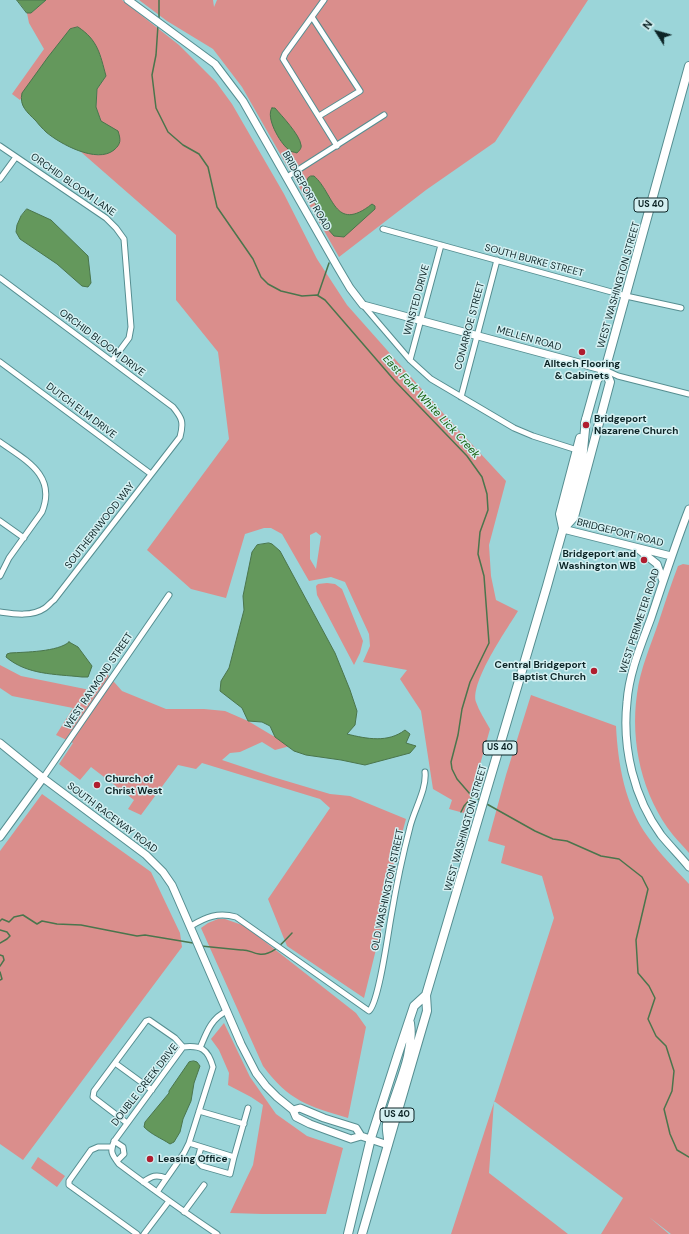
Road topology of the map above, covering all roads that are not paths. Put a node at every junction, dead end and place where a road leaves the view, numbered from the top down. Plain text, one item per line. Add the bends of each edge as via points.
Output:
1 (128, 0) edge
2 (324, 0) edge
3 (312, 16) junction
4 (689, 66) edge
5 (384, 115) dead end
6 (319, 116) junction
7 (0, 146) edge
8 (337, 146) junction
9 (16, 157) junction
10 (287, 176) junction
11 (0, 179) edge
12 (383, 229) dead end
13 (441, 245) junction
14 (497, 260) junction
15 (0, 278) edge
16 (626, 296) junction
17 (363, 305) junction
18 (681, 308) dead end
19 (421, 320) junction
20 (477, 335) junction
21 (410, 360) junction
22 (112, 361) junction
23 (0, 362) edge
24 (605, 370) junction
25 (689, 394) edge
26 (461, 397) junction
27 (586, 419) junction
28 (182, 429) joint
29 (0, 442) edge
30 (577, 450) junction
31 (151, 474) junction
32 (689, 509) edge
33 (0, 520) edge
34 (563, 529) junction
35 (24, 538) junction
36 (635, 547) junction
37 (672, 556) junction
38 (0, 576) edge
39 (663, 581) junction
40 (169, 594) dead end
41 (0, 612) edge
42 (0, 743) edge
43 (425, 772) dead end
44 (43, 778) junction
45 (0, 837) edge
46 (689, 867) edge
47 (191, 926) junction
48 (426, 995) junction
49 (227, 1012) junction
50 (410, 1020) junction
51 (183, 1048) junction
52 (200, 1048) junction
53 (115, 1062) junction
54 (152, 1090) junction
55 (248, 1108) dead end
56 (293, 1110) junction
57 (199, 1111) junction
58 (127, 1123) junction
59 (244, 1124) junction
60 (361, 1136) junction
61 (371, 1138) junction
62 (114, 1141) junction
63 (189, 1143) junction
64 (388, 1145) junction
65 (111, 1147) junction
66 (201, 1147) junction
67 (234, 1157) junction
68 (116, 1161) junction
69 (166, 1178) junction
70 (143, 1182) junction
71 (204, 1185) dead end
72 (157, 1192) junction
73 (169, 1201) junction
74 (184, 1212) junction
75 (137, 1234) edge
76 (144, 1234) edge
77 (218, 1234) edge
78 (348, 1234) edge
79 (352, 1234) edge
80 (362, 1234) edge

1 - 10 street, BRIDGEPORT ROAD via 215,64 243,101
2 - 3 street
3 - 6 street via 283,59
3 - 6 street via 360,91
4 - 16 main road, WEST WASHINGTON STREET / US 40
5 - 8 street
6 - 8 street
7 - 9 street, ORCHID BLOOM LANE
8 - 10 street
9 - 11 street
9 - 22 street, ORCHID BLOOM LANE via 106,218 124,239 131,327 128,338
10 - 17 street, BRIDGEPORT ROAD via 337,266
12 - 13 street, SOUTH BURKE STREET
13 - 14 street, SOUTH BURKE STREET
13 - 19 street, WINSTED DRIVE
14 - 16 street, SOUTH BURKE STREET
14 - 20 street, CONARROE STREET
15 - 22 street, ORCHID BLOOM DRIVE
16 - 18 street, SOUTH BURKE STREET
16 - 24 main road, WEST WASHINGTON STREET / US 40
17 - 19 street, MELLEN ROAD
17 - 21 street, BRIDGEPORT ROAD
19 - 20 street, MELLEN ROAD
19 - 21 street, WINSTED DRIVE
20 - 24 street, MELLEN ROAD
20 - 26 street, CONARROE STREET
21 - 26 street, BRIDGEPORT ROAD via 427,376
22 - 28 street, ORCHID BLOOM DRIVE via 173,407 181,417
23 - 31 street, DUTCH ELM DRIVE
24 - 25 street, MELLEN ROAD via 618,376
24 - 27 main road, WEST WASHINGTON STREET / US 40 via 597,380
24 - 34 main road, WEST WASHINGTON STREET / US 40 via 610,382 598,428 574,517
26 - 30 street, BRIDGEPORT ROAD via 523,432
27 - 30 main road, WEST WASHINGTON STREET / US 40
27 - 34 main road via 582,461
28 - 31 street, SOUTHERNWOOD WAY via 180,437
29 - 35 street via 35,468 46,489 42,512
30 - 34 main road, WEST WASHINGTON STREET / US 40 via 560,514
31 - 41 street, SOUTHERNWOOD WAY via 54,600 44,609 34,612
32 - 37 street, WEST PERIMETER ROAD
33 - 35 street
34 - 36 street, BRIDGEPORT ROAD
34 - 48 main road, WEST WASHINGTON STREET / US 40
35 - 38 street
36 - 37 street, BRIDGEPORT ROAD
36 - 39 street via 657,564
37 - 39 street, WEST PERIMETER ROAD
39 - 46 street, WEST PERIMETER ROAD via 633,669 627,702 626,738 631,770 645,805 660,834
40 - 44 street, WEST RAYMOND STREET
42 - 44 street, SOUTH RACEWAY ROAD
43 - 47 street, OLD WASHINGTON STREET via 426,780 412,818 399,872 378,987 369,1011 242,919 220,914
44 - 45 street
44 - 47 street, SOUTH RACEWAY ROAD via 154,862 172,884
47 - 49 street, SOUTH RACEWAY ROAD
48 - 50 main road, WEST WASHINGTON STREET / US 40 via 414,1006
48 - 64 main road, WEST WASHINGTON STREET / US 40 via 427,1011
49 - 52 street via 216,1018
49 - 56 street, SOUTH RACEWAY ROAD via 256,1072 277,1097
50 - 61 main road, WEST WASHINGTON STREET / US 40
50 - 64 main road via 407,1059 387,1126
51 - 52 street, DOUBLE CREEK DRIVE
51 - 53 street via 149,1020
51 - 54 street, DOUBLE CREEK DRIVE
52 - 57 street via 210,1056 213,1067
53 - 54 street
53 - 58 street via 94,1091 93,1097
54 - 58 street, DOUBLE CREEK DRIVE
55 - 59 street
56 - 60 street, SOUTH RACEWAY ROAD via 300,1108 356,1128
56 - 60 street, SOUTH RACEWAY ROAD via 296,1117 320,1128 351,1139
57 - 59 street
57 - 63 street
58 - 62 street, DOUBLE CREEK DRIVE
59 - 67 street
60 - 61 street, SOUTH RACEWAY ROAD
61 - 64 street, SOUTH RACEWAY ROAD
61 - 78 main road, WEST WASHINGTON STREET / US 40
61 - 79 main road via 372,1157
62 - 65 street, DOUBLE CREEK DRIVE
62 - 68 street via 123,1148 124,1154
63 - 66 street
63 - 69 street
64 - 80 main road, WEST WASHINGTON STREET / US 40
65 - 68 street
65 - 75 street via 91,1150 68,1181 69,1186
66 - 67 street
66 - 67 street via 198,1158 202,1166 230,1174
68 - 70 street
69 - 70 street via 158,1175
69 - 72 street
70 - 72 street
71 - 74 street
72 - 73 street
73 - 74 street
73 - 76 street
74 - 77 street

